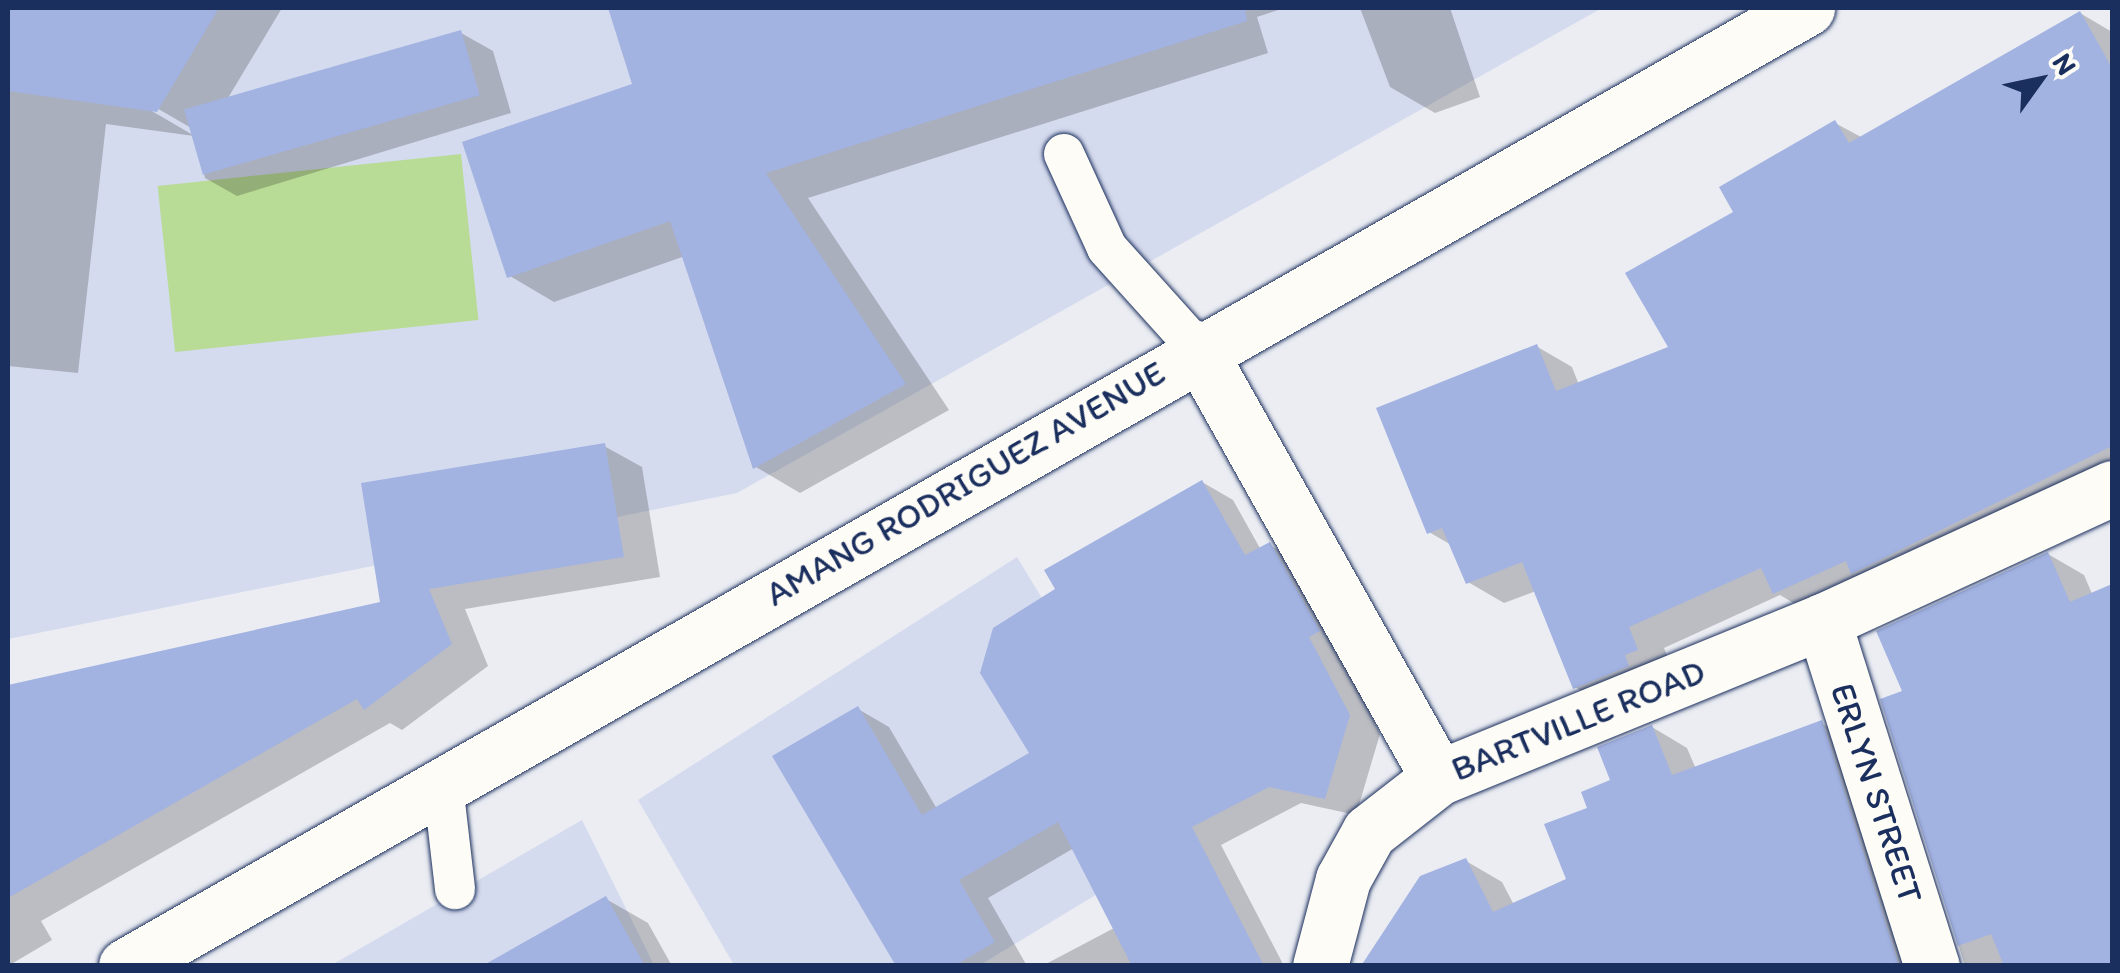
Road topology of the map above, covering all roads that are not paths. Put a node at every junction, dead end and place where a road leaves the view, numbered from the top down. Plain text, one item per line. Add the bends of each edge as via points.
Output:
1 (1807, 8) edge
2 (1064, 154) dead end
3 (1197, 348) junction
4 (2112, 488) edge
5 (1823, 622) junction
6 (1438, 778) junction
7 (443, 785) junction
8 (454, 889) dead end
9 (126, 966) edge
10 (1320, 966) edge
11 (1932, 966) edge

1 - 3 main road, AMANG RODRIGUEZ AVENUE
2 - 3 lane via 1107,248
3 - 6 main road, BARTVILLE ROAD
3 - 7 main road, AMANG RODRIGUEZ AVENUE
4 - 5 main road, BARTVILLE ROAD
5 - 6 main road, BARTVILLE ROAD
5 - 11 main road, ERLYN STREET
6 - 10 main road via 1369,832 1343,878
7 - 8 lane
7 - 9 main road, AMANG RODRIGUEZ AVENUE

